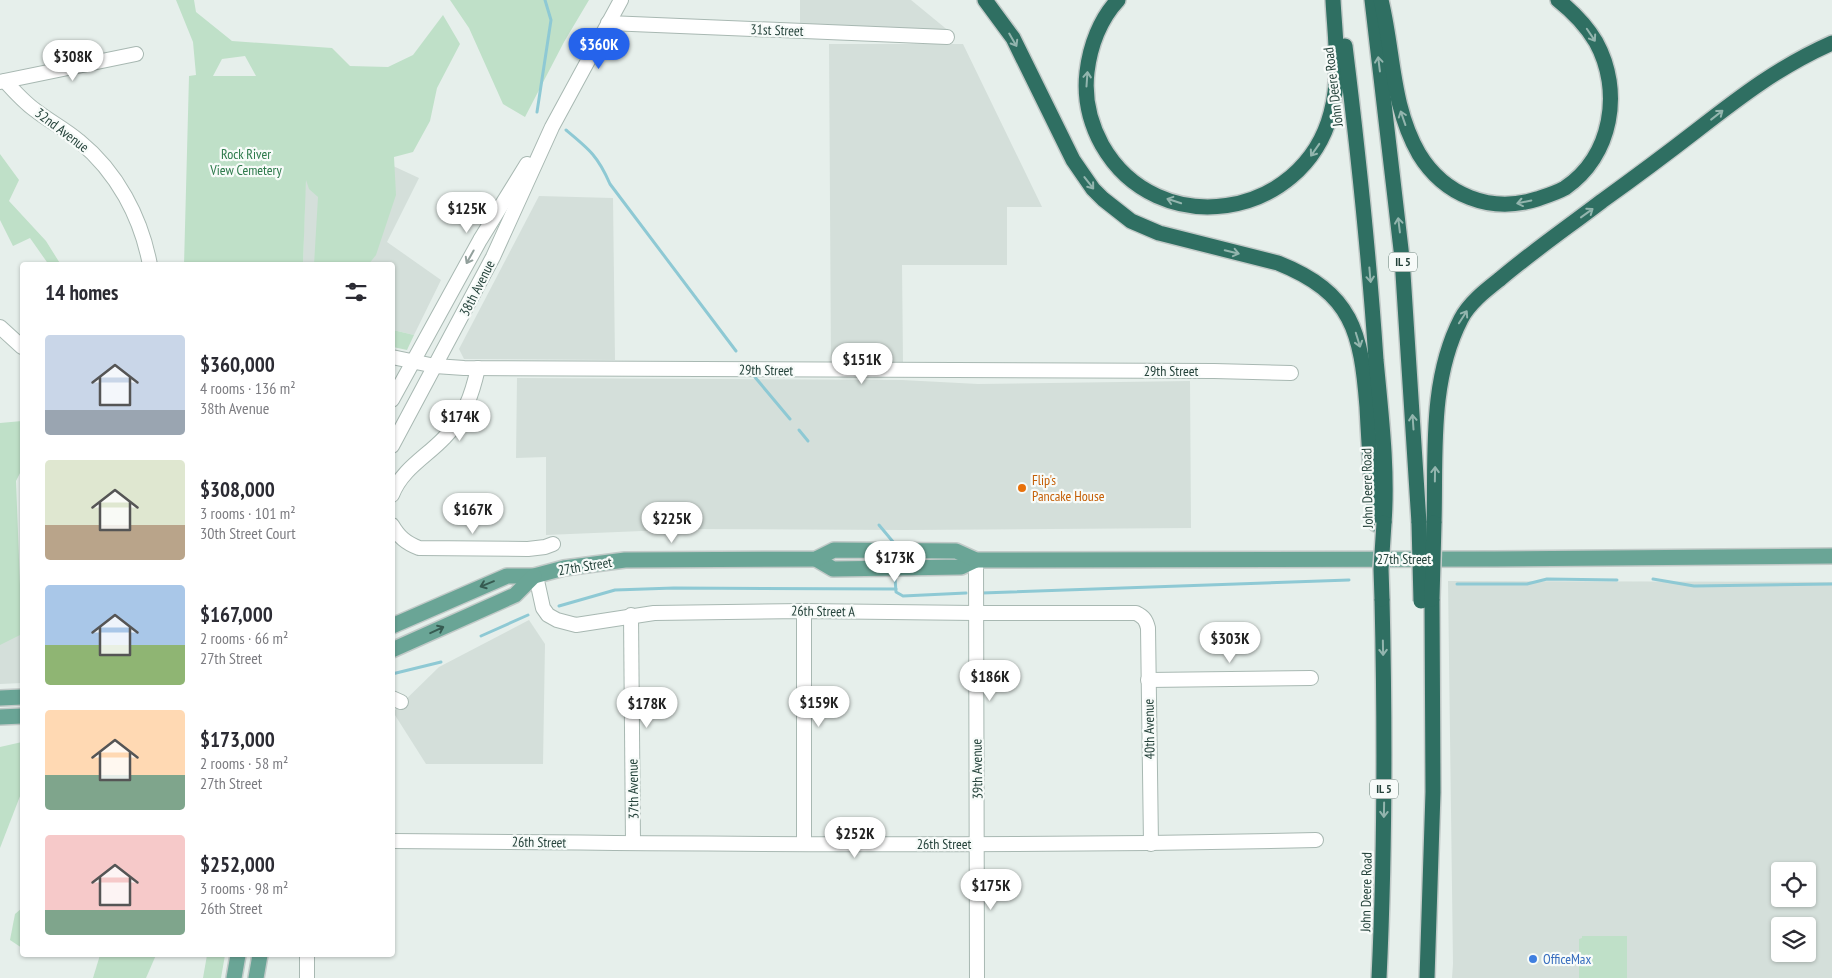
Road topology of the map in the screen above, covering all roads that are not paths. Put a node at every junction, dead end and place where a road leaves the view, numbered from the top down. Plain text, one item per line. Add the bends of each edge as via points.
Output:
1 (621, 0) edge
2 (985, 0) edge
3 (1118, 0) edge
4 (1333, 0) edge
5 (1339, 0) edge
6 (1558, 0) edge
7 (1376, 1) edge
8 (608, 23) junction
9 (947, 38) dead end
10 (1832, 43) edge
11 (136, 54) dead end
12 (2, 81) edge
13 (552, 127) junction
14 (149, 262) edge
15 (0, 327) edge
16 (20, 345) edge
17 (395, 357) edge
18 (414, 360) junction
19 (435, 366) junction
20 (478, 368) junction
21 (1291, 373) dead end
22 (395, 395) edge
23 (395, 440) edge
24 (395, 489) edge
25 (1427, 523) junction
26 (1380, 524) junction
27 (395, 529) edge
28 (553, 544) dead end
29 (1832, 556) edge
30 (976, 560) junction
31 (535, 576) junction
32 (1426, 600) junction
33 (804, 611) junction
34 (975, 613) junction
35 (631, 615) junction
36 (1142, 616) joint
37 (395, 625) edge
38 (395, 649) edge
39 (1311, 678) dead end
40 (1148, 680) junction
41 (20, 697) edge
42 (0, 698) edge
43 (20, 716) edge
44 (0, 717) edge
45 (1316, 840) dead end
46 (395, 841) edge
47 (634, 843) junction
48 (804, 844) junction
49 (977, 844) junction
50 (1150, 844) junction
51 (238, 957) edge
52 (260, 957) edge
53 (307, 957) edge
54 (234, 978) edge
55 (256, 978) edge
56 (307, 978) edge
57 (976, 978) edge
58 (1380, 978) edge
59 (1420, 978) edge
60 (1428, 978) edge

1 - 8 street, 38th Avenue
2 -> 26 highway via 1013,38 1073,160 1093,189 1109,204 1131,221 1159,233 1293,269 1318,283 1342,308 1356,333 1362,357
4 -> 3 highway via 1337,71 1331,113 1318,147 1286,182 1256,198 1221,208 1190,206 1157,196 1141,187 1114,163 1097,136 1087,100 1088,60 1102,22
5 -> 26 highway, John Deere Road / IL 5 via 1366,237 1381,420 1385,505
6 -> 7 highway via 1579,19 1601,54 1610,91 1608,124 1589,164 1564,188 1531,201 1502,205 1476,200 1446,185 1420,155 1403,120
25 -> 7 highway, IL 5
8 - 9 street, 31st Street
8 - 13 street, 38th Avenue
25 -> 10 highway via 1440,386 1447,350 1462,316 1516,265 1757,84
11 - 12 street
12 - 14 street, 32nd Avenue via 96,156 132,208
13 -> 18 street, 38th Avenue via 488,225
13 - 19 street, 38th Avenue via 493,257
15 - 16 street
17 - 18 street, 29th Street
18 - 19 street, 29th Street
18 - 22 street, 38th Avenue
19 - 20 street, 29th Street
19 - 23 street, 38th Avenue
20 - 21 street, 29th Street
20 - 24 street via 468,406 454,428 413,464
25 - 32 highway, IL 5, bridge
26 -> 58 highway, John Deere Road / IL 5, bridge via 1384,725
27 - 28 street, 27th Street via 410,545 419,548 528,549
29 - 30 main road, 27th Street
30 - 31 main road, 27th Street via 961,567 833,569 816,559 625,560 580,565
30 - 34 street, 39th Avenue
31 - 35 street, 26th Street A via 543,608 556,620 576,625
31 -> 37 main road, 27th Street via 507,576
38 -> 31 main road via 515,595
32 - 59 highway, IL 5
32 - 60 highway via 1433,792
33 - 34 street, 26th Street A
33 - 35 street, 26th Street A
33 - 48 street
34 - 36 street, 26th Street A via 1125,612
34 - 49 street, 39th Avenue
35 - 47 street, 37th Avenue
36 - 40 street, 40th Avenue via 1148,628
39 - 40 street
40 - 50 street, 40th Avenue
41 - 42 main road
43 - 44 main road
45 - 50 street, 26th Street
46 - 47 street, 26th Street
47 - 48 street, 26th Street
48 - 49 street, 26th Street
49 - 50 street, 26th Street
49 - 57 street, 39th Avenue
51 - 54 main road
52 - 55 main road
53 - 56 street

